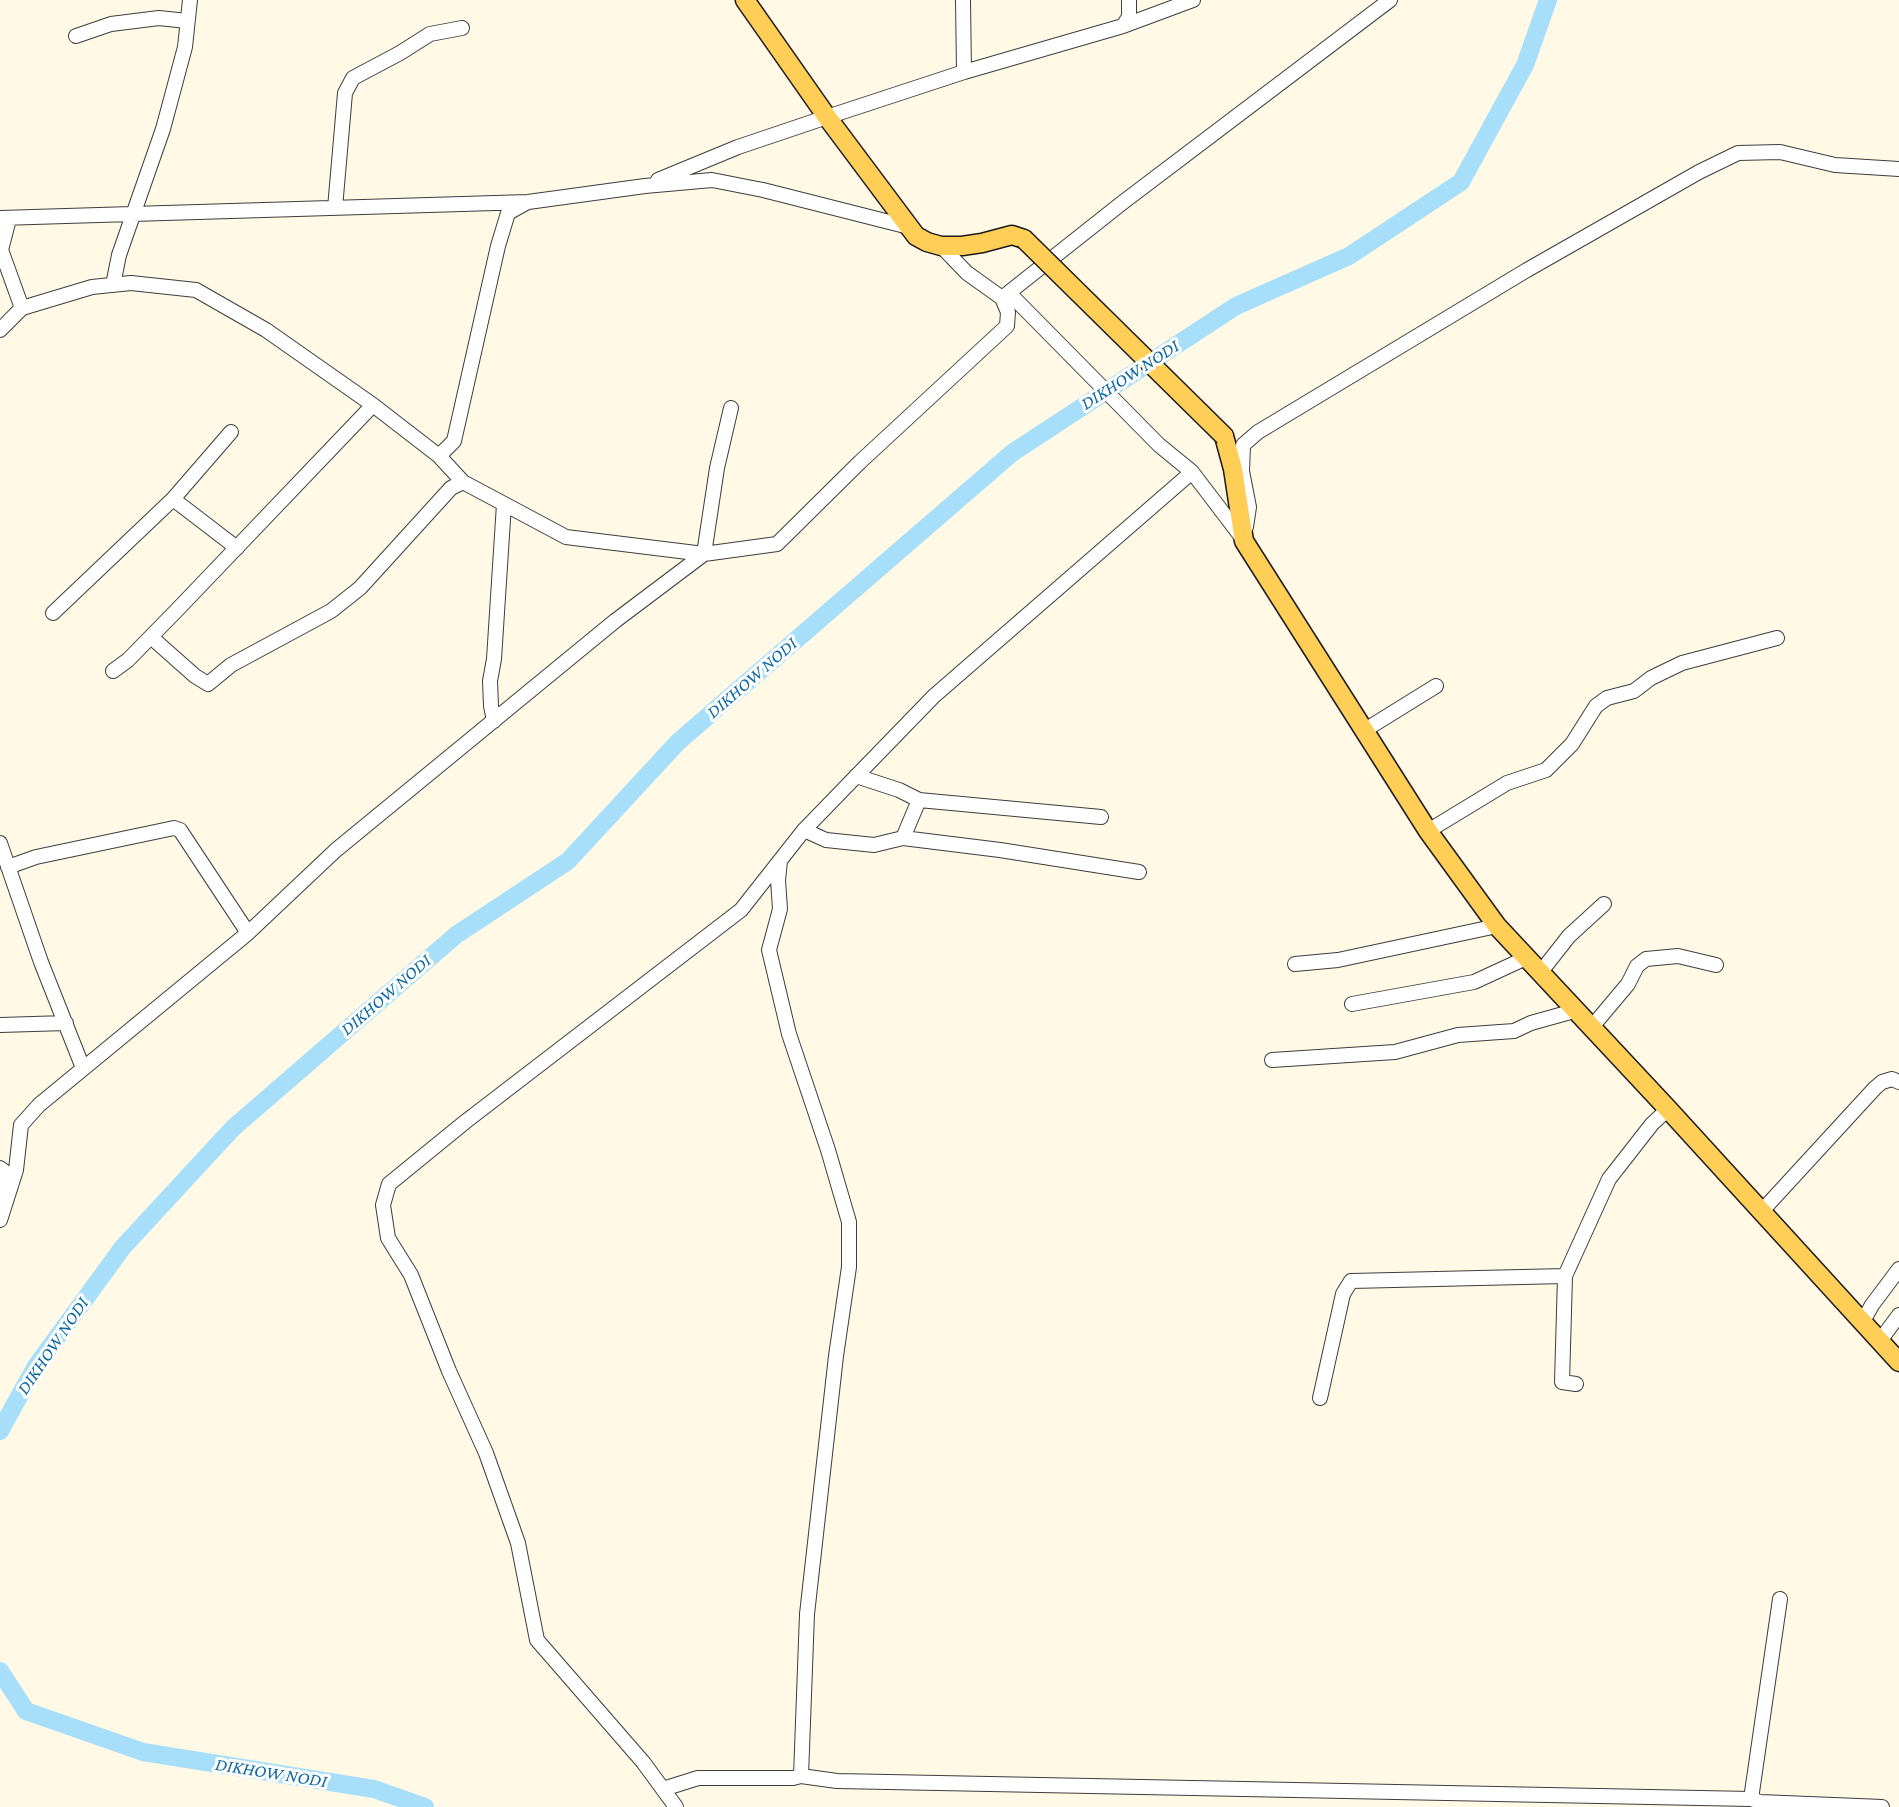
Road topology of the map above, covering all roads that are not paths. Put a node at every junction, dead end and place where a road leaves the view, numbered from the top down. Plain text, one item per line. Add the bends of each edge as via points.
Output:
1 (190, 0) edge
2 (745, 0) edge
3 (963, 0) edge
4 (1129, 0) edge
5 (1193, 0) edge
6 (1390, 0) edge
7 (187, 21) junction
8 (1124, 26) junction
9 (462, 28) dead end
10 (76, 36) dead end
11 (964, 72) junction
12 (827, 117) junction
13 (1899, 169) edge
14 (645, 186) junction
15 (528, 202) junction
16 (335, 208) junction
17 (133, 214) junction
18 (4, 219) edge
19 (909, 226) junction
20 (941, 246) junction
21 (112, 285) junction
22 (1010, 298) junction
23 (22, 308) junction
24 (0, 330) edge
25 (373, 405) junction
26 (731, 408) dead end
27 (231, 432) dead end
28 (439, 456) junction
29 (1192, 472) junction
30 (463, 482) junction
31 (172, 499) junction
32 (504, 504) junction
33 (1244, 541) junction
34 (237, 548) junction
35 (704, 554) junction
36 (53, 613) dead end
37 (151, 637) junction
38 (1777, 638) dead end
39 (113, 671) dead end
40 (1436, 686) dead end
41 (494, 721) junction
42 (1365, 730) junction
43 (856, 776) junction
44 (919, 800) junction
45 (1101, 818) dead end
46 (804, 830) junction
47 (1428, 831) junction
48 (903, 838) junction
49 (0, 843) edge
50 (781, 859) junction
51 (8, 867) junction
52 (1139, 872) dead end
53 (15, 887) junction
54 (0, 890) edge
55 (1604, 904) dead end
56 (1497, 926) junction
57 (248, 933) junction
58 (1526, 958) junction
59 (1295, 964) dead end
60 (1716, 965) dead end
61 (1540, 973) junction
62 (1352, 1004) dead end
63 (1574, 1011) junction
64 (66, 1023) junction
65 (0, 1025) edge
66 (1591, 1028) junction
67 (1272, 1060) dead end
68 (83, 1068) junction
69 (1899, 1082) edge
70 (1668, 1109) junction
71 (0, 1168) edge
72 (0, 1194) edge
73 (1761, 1212) junction
74 (0, 1220) edge
75 (1899, 1269) edge
76 (1565, 1276) junction
77 (1899, 1315) edge
78 (1862, 1323) junction
79 (1879, 1342) junction
80 (1899, 1362) edge
81 (1576, 1384) dead end
82 (1320, 1398) dead end
83 (1780, 1599) dead end
84 (801, 1776) junction
85 (663, 1789) junction
86 (1751, 1799) junction
87 (676, 1807) edge
88 (1882, 1807) edge

1 - 7 street
2 - 12 main road
3 - 11 street
4 - 8 street via 1129,16
5 - 8 street
6 - 22 street via 1122,203
7 - 10 street via 159,18 111,24
7 - 17 street via 185,47 163,129
8 - 11 street
9 - 16 street via 430,34 353,78 345,93
11 - 12 street
12 - 14 street via 738,147
12 - 19 main road
13 - 33 street via 1835,165 1780,152 1738,153 1527,270 1258,432 1243,445 1242,471 1249,507
14 - 15 street
14 - 19 street via 712,180
15 - 16 street
15 - 28 street via 508,213 454,441
16 - 17 street
17 - 18 street
17 - 21 street
18 - 23 street via 1,250
19 - 20 main road via 916,236
20 - 22 street via 967,273
20 - 33 main road, bridge via 982,243 1012,235 1024,239 1224,436
21 - 23 street via 92,286
21 - 25 street via 131,283 196,290 266,330
22 - 29 street via 1159,445
22 - 35 street via 1007,326 777,543
23 - 24 street
25 - 28 street
25 - 34 street
26 - 35 street
27 - 31 street
28 - 30 street
29 - 33 street
29 - 43 street via 934,696
30 - 32 street
30 - 37 street via 451,488 360,588 331,611 231,665 208,684
31 - 34 street
31 - 36 street
32 - 35 street via 566,537
32 - 41 street via 490,681
33 - 42 main road
34 - 37 street
35 - 41 street
37 - 39 street
38 - 47 street via 1682,663 1634,691 1607,698 1596,706 1572,744 1546,770 1507,783
40 - 42 street
41 - 57 street via 336,850
42 - 47 main road
43 - 44 street
43 - 46 street
44 - 45 street
44 - 48 street
46 - 48 street via 826,840 874,845
46 - 50 street
47 - 56 main road
48 - 52 street
49 - 51 street
50 - 84 street via 780,909 769,950 789,1034 849,1222 849,1267 807,1614
50 - 85 street via 741,910 404,1171 389,1184 383,1205 388,1238 411,1275 490,1463 518,1543 537,1640
51 - 53 street
51 - 57 street via 36,857 174,828 180,830
53 - 54 street
53 - 64 street
55 - 61 street via 1569,936
56 - 58 main road
56 - 59 street via 1338,960
57 - 68 street
58 - 61 main road
58 - 62 street via 1474,982
60 - 66 street via 1678,956 1646,959
61 - 63 main road
63 - 66 main road
63 - 67 street via 1514,1031 1458,1035 1395,1052
64 - 65 street
64 - 68 street
66 - 70 main road
68 - 74 street via 21,1125 16,1170
69 - 73 street via 1892,1079 1875,1088
70 - 73 main road
70 - 76 street via 1609,1179
71 - 72 street via 5,1173
73 - 78 main road
75 - 78 street
76 - 81 street via 1562,1382
76 - 82 street via 1351,1281 1343,1294
77 - 79 street
78 - 79 main road
79 - 80 main road
83 - 86 street
84 - 85 street via 698,1778
84 - 86 street via 849,1781
85 - 87 street
86 - 88 street

